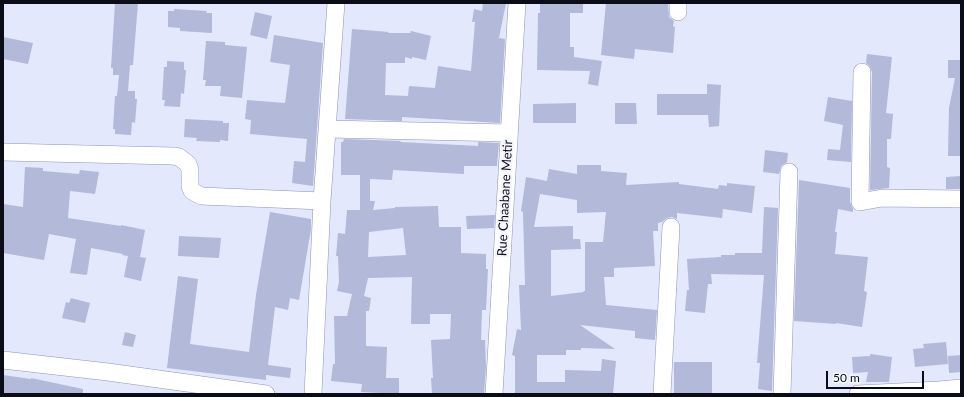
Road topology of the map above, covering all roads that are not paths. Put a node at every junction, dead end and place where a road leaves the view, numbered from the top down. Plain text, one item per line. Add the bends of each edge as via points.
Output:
1 (336, 3) edge
2 (517, 3) edge
3 (862, 72) dead end
4 (328, 129) junction
5 (509, 133) junction
6 (3, 152) edge
7 (789, 172) dead end
8 (961, 199) edge
9 (322, 201) junction
10 (671, 228) dead end
11 (3, 360) edge
12 (961, 388) edge
13 (939, 392) edge
14 (266, 394) edge
15 (313, 394) edge
16 (494, 394) edge
17 (662, 394) edge
18 (782, 394) edge
19 (858, 394) edge

1 - 4 street
2 - 5 street, Rue Chaabane Metir
3 - 8 street via 860,202 882,198
4 - 5 street
4 - 9 street
5 - 16 street, Rue Chaabane Metir
6 - 9 street via 173,156 188,164 192,191 201,196
7 - 18 street
9 - 15 street
10 - 17 street
11 - 14 street
12 - 13 street
13 - 19 street

